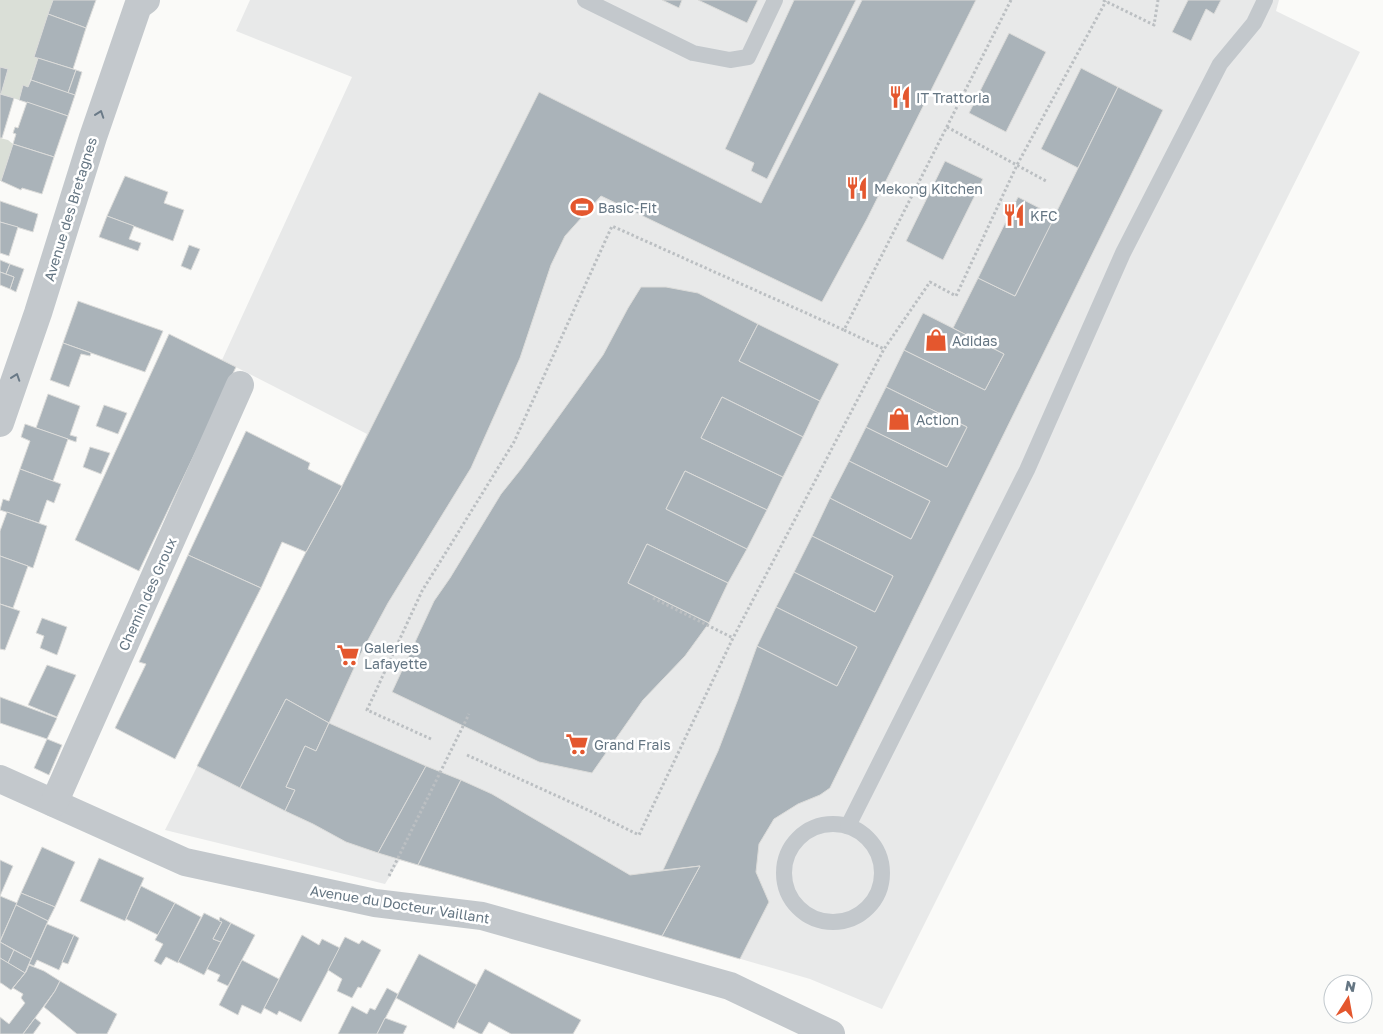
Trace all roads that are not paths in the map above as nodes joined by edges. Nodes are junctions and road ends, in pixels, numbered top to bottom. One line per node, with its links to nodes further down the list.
1 (146, 0): 6 (street, Avenue des Bretagnes, one-way to 1)
2 (585, 0): 3 (lane)
3 (775, 0)
4 (1265, 0): 9 (lane)
5 (240, 384): 8 (street, Chemin des Groux)
6 (0, 423)
7 (0, 779): 8 (street, Avenue du Docteur Vaillant)
8 (54, 804): 10 (street, Avenue du Docteur Vaillant)
9 (848, 826): 9 (lane)
10 (830, 1034)

